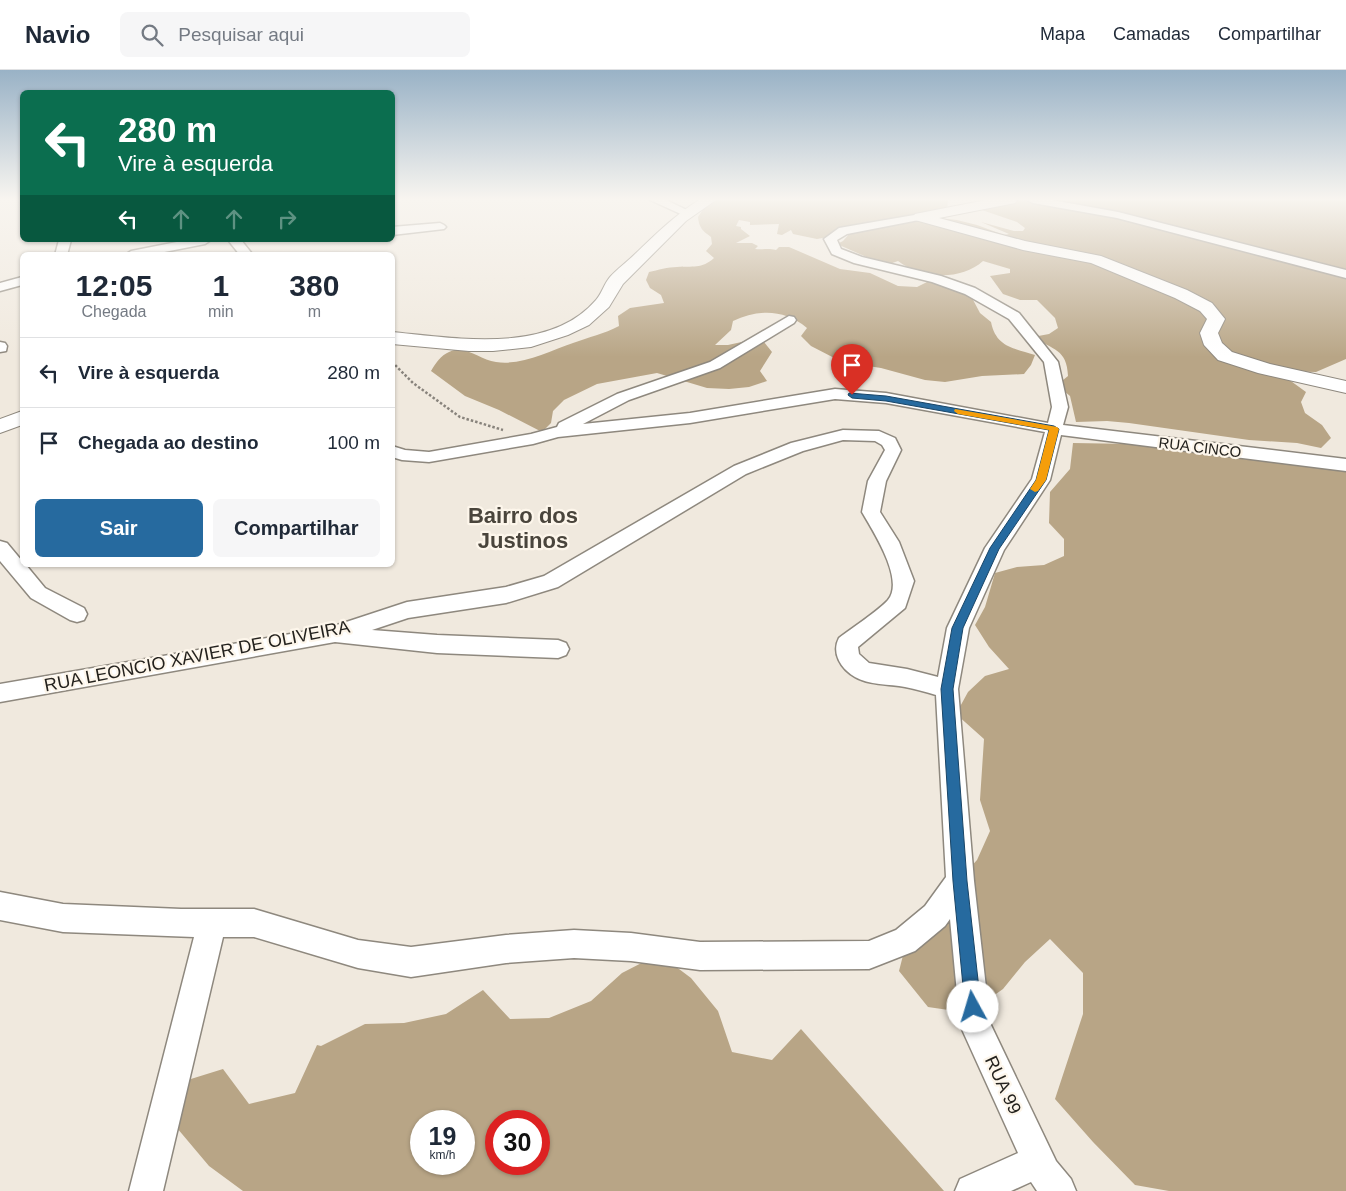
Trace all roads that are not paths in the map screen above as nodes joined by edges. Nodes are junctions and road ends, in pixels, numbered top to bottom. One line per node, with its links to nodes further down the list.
1 (646, 252): 9 (street)
2 (839, 252): 13 (street, RUA 99)
3 (1063, 252): 10 (street)
4 (1262, 252): 5 (street)
5 (1346, 274)
6 (20, 282): 7 (street)
7 (0, 287)
8 (789, 320): 14 (street)
9 (395, 338)
10 (1346, 387)
11 (20, 419): 12 (street)
12 (0, 428)
13 (1054, 429): 14 (street, RUA CINCO); 16 (street, RUA CINCO); 21 (street, RUA 99)
14 (556, 432): 15 (street)
15 (395, 452)
16 (1346, 464)
17 (0, 548): 18 (street)
18 (77, 614)
19 (331, 635): 20 (street); 21 (street, RUA LEONCIO XAVIER DE OLIVEIRA); 22 (street, RUA LEONCIO XAVIER DE OLIVEIRA)
20 (558, 649)
21 (947, 689): 23 (street, RUA 99)
22 (0, 693)
23 (960, 881): 25 (street); 26 (street, RUA 99)
24 (0, 906): 25 (street)
25 (212, 923): 27 (street)
26 (1039, 1162): 28 (street); 29 (street, RUA 99)
27 (146, 1191)
28 (972, 1191)
29 (1059, 1191)

